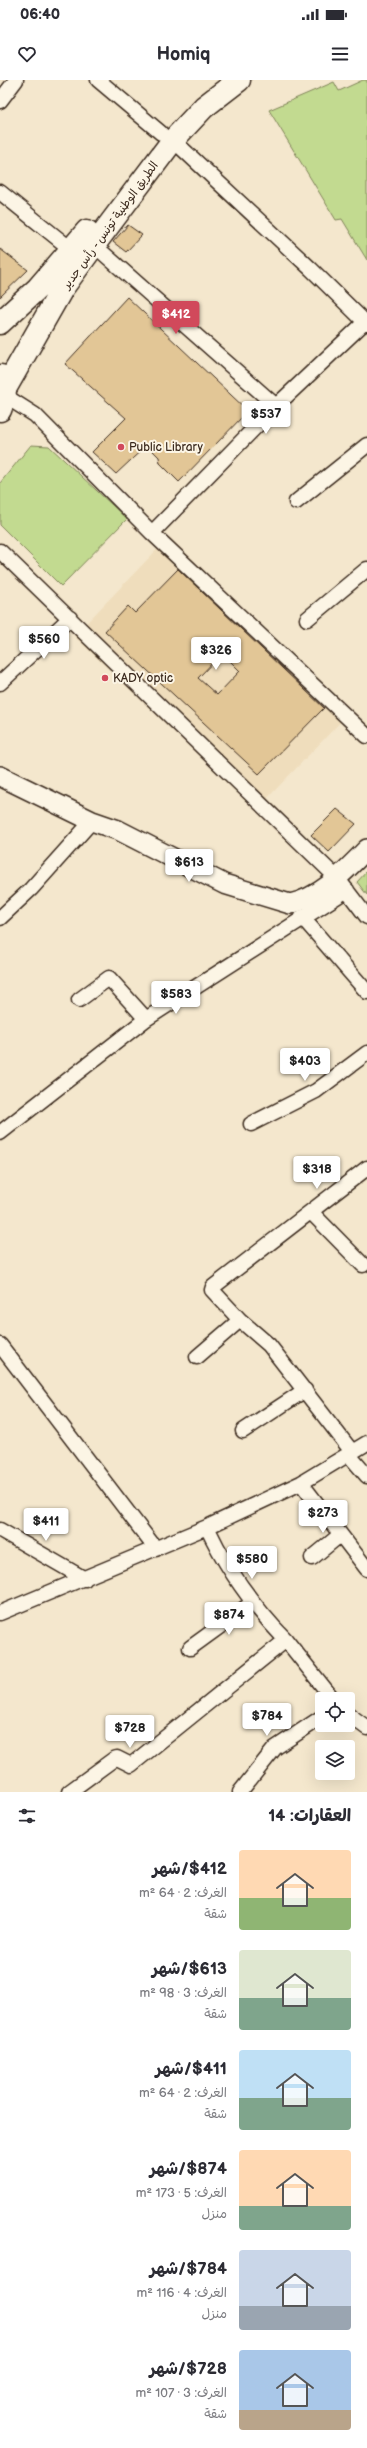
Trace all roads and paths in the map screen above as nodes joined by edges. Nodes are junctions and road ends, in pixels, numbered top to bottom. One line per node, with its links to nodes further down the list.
1 (16, 80): 5 (street)
2 (98, 80): 6 (street)
3 (213, 80): 6 (main road, الطريق الوطنية تونس - رأس جدير)
4 (239, 80): 6 (main road, الطريق الوطنية تونس - رأس جدير)
5 (0, 101)
6 (167, 137): 8 (main road, الطريق الوطنية تونس - رأس جدير); 9 (main road, الطريق الوطنية تونس - رأس جدير); 11 (street)
7 (0, 192): 9 (street)
8 (94, 245): 12 (main road, الطريق الوطنية تونس - رأس جدير); 13 (street)
9 (72, 250): 10 (main road, الطريق الوطنية تونس - رأس جدير)
10 (0, 323)
11 (366, 323): 13 (street)
12 (2, 392): 16 (street)
13 (276, 406): 16 (street)
14 (367, 445): 15 (street)
15 (296, 502)
16 (152, 533): 22 (street)
17 (0, 551): 19 (street)
18 (367, 569): 20 (street)
19 (70, 618): 21 (street); 26 (street)
20 (307, 619)
21 (0, 683)
22 (367, 736)
23 (0, 776): 24 (street)
24 (92, 821): 26 (street); 29 (street)
25 (367, 849): 26 (street)
26 (342, 885): 27 (street); 28 (street)
27 (302, 917): 30 (street); 32 (street)
28 (367, 917)
29 (0, 918)
30 (367, 992)
31 (79, 1000): 32 (street)
32 (146, 1019): 35 (street)
33 (367, 1053): 34 (street)
34 (251, 1124)
35 (0, 1133)
36 (367, 1168): 37 (street)
37 (311, 1212): 38 (street); 39 (street)
38 (364, 1265)
39 (240, 1320): 41 (street); 42 (street)
40 (0, 1346): 51 (street)
41 (197, 1357)
42 (305, 1390): 43 (street); 45 (street)
43 (243, 1431)
44 (367, 1443): 45 (street)
45 (351, 1454): 46 (street); 47 (street)
46 (367, 1476)
47 (301, 1483): 48 (street); 50 (street)
48 (208, 1527): 51 (street); 55 (street)
49 (0, 1530): 54 (street)
50 (340, 1535): 52 (street); 53 (street)
51 (156, 1549): 54 (street)
52 (312, 1558)
53 (367, 1569)
54 (85, 1579): 56 (street)
55 (252, 1603): 57 (street); 58 (street)
56 (0, 1613)
57 (286, 1640): 59 (street); 63 (street)
58 (190, 1648)
59 (327, 1692)
60 (355, 1719): 62 (street)
61 (315, 1722): 64 (street)
62 (367, 1728)
63 (69, 1792)
64 (240, 1792)

